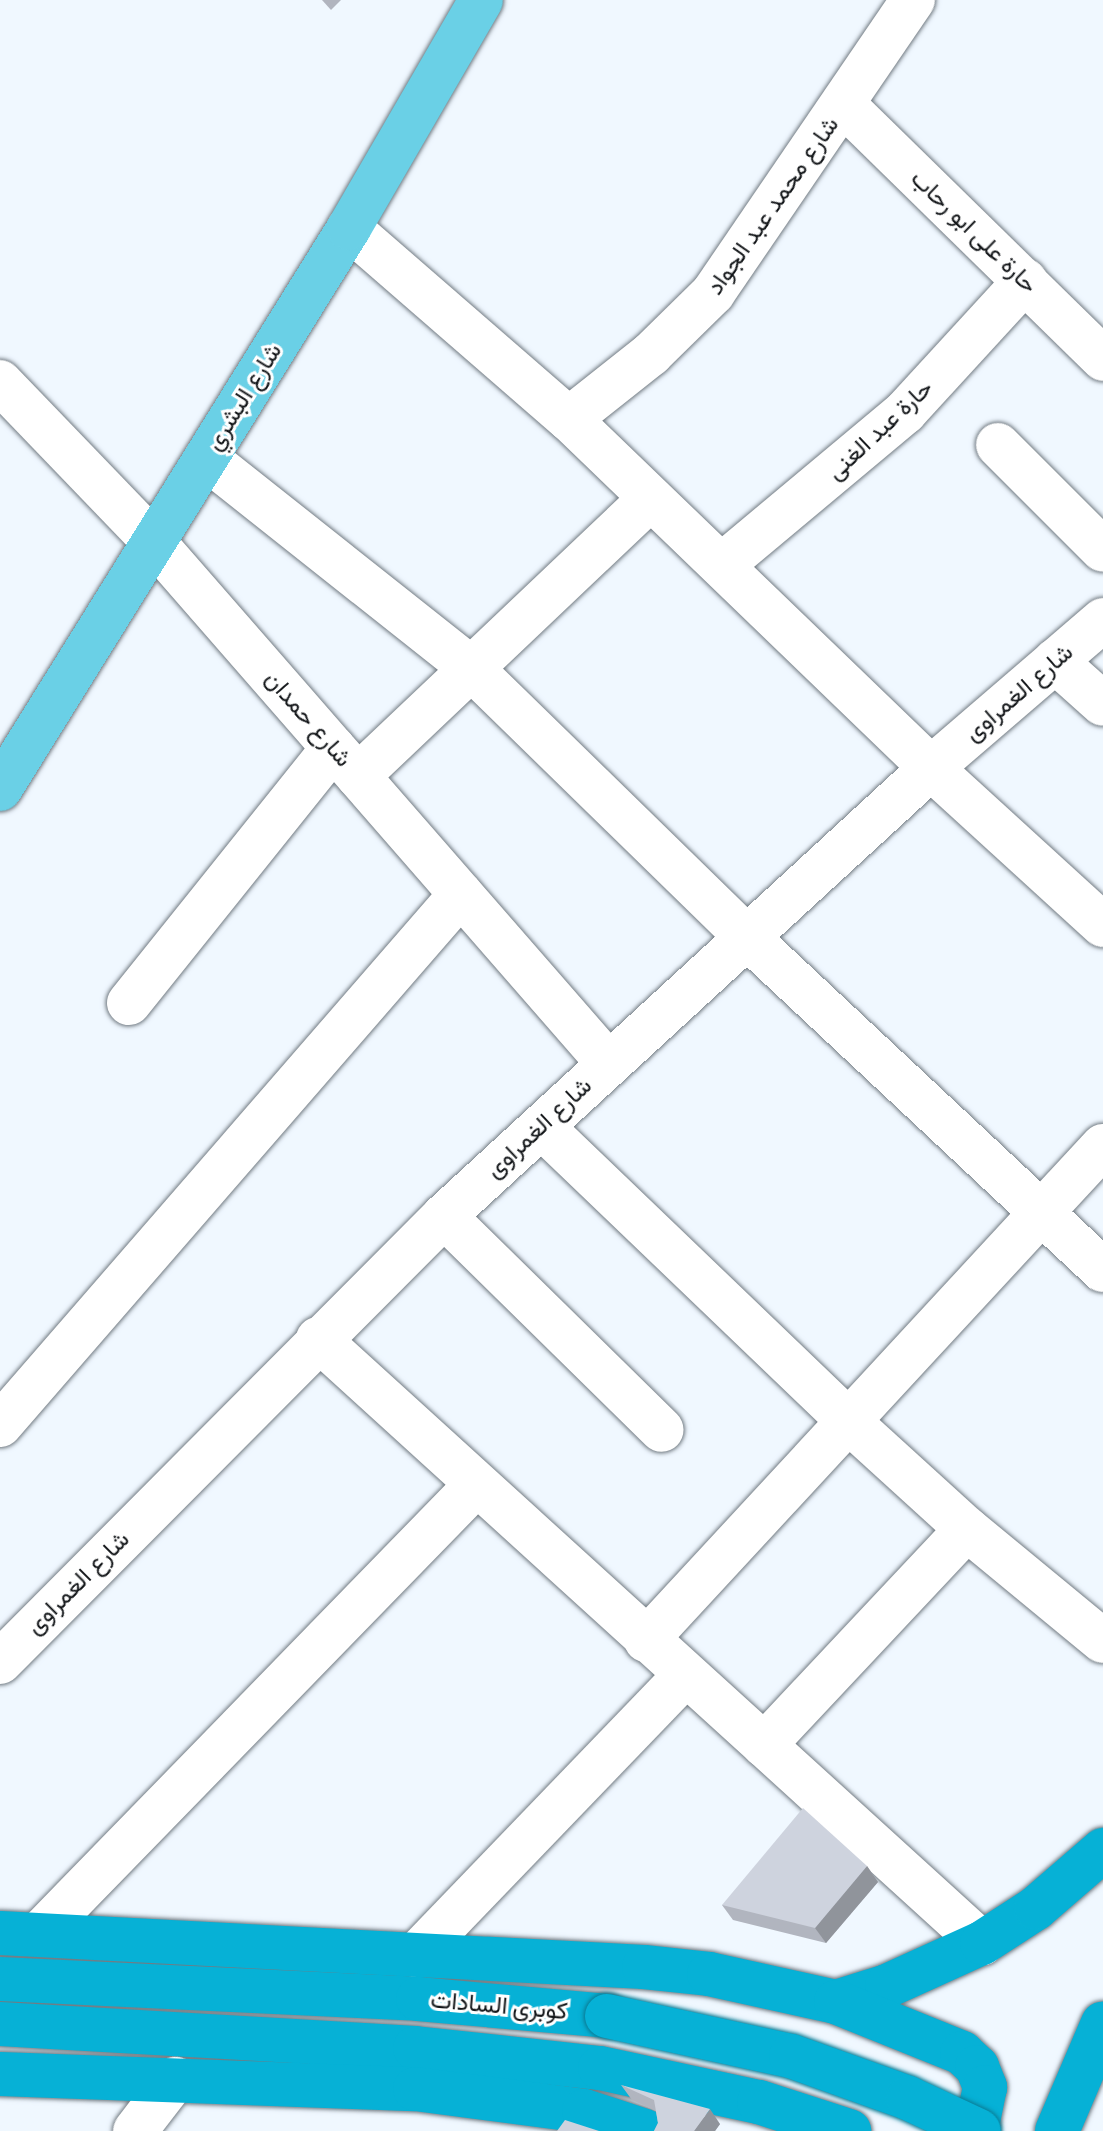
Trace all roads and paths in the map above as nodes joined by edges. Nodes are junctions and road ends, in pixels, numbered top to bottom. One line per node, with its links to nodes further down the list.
1 (481, 0): 4 (main road, شارع البشري)
2 (913, 0): 3 (street, شارع محمد عبد الجواد)
3 (844, 105): 5 (street, حارة على ابو رحاب); 8 (street, شارع محمد عبد الجواد)
4 (349, 228): 8 (street); 10 (main road, شارع البشري)
5 (1025, 281): 6 (street, حارة على ابو رحاب); 14 (street, حارة عبد الغنى)
6 (1103, 359)
7 (6, 401): 12 (street, شارع حمدان)
8 (569, 419): 11 (street)
9 (998, 445): 13 (street)
10 (206, 458): 12 (main road, شارع البشري); 17 (street)
11 (649, 500): 14 (street); 17 (street)
12 (152, 540): 19 (street, شارع حمدان); 21 (main road, شارع البشري)
13 (1103, 550)
14 (722, 565): 20 (street)
15 (1103, 620): 16 (street, شارع الغمراوى)
16 (1055, 661): 18 (street); 20 (street, شارع الغمراوى)
17 (472, 669): 19 (street); 24 (street)
18 (1103, 704)
19 (346, 762): 22 (street, شارع حمدان); 25 (street)
20 (931, 768): 23 (street); 24 (street, شارع الغمراوى)
21 (0, 789)
22 (461, 894): 26 (street, شارع حمدان); 34 (street)
23 (1103, 925)
24 (748, 938): 26 (street, شارع الغمراوى); 29 (street)
25 (129, 1003)
26 (609, 1064): 27 (street, شارع الغمراوى)
27 (542, 1127): 30 (street, شارع الغمراوى); 33 (street)
28 (1103, 1146): 29 (street)
29 (1037, 1212): 31 (street); 33 (street)
30 (444, 1216): 32 (street, شارع الغمراوى); 35 (street)
31 (1103, 1270)
32 (318, 1339): 36 (street); 40 (street, شارع الغمراوى)
33 (846, 1419): 37 (street); 38 (street)
34 (0, 1425)
35 (662, 1430)
36 (476, 1485): 38 (street); 44 (street)
37 (967, 1529): 39 (street); 42 (street)
38 (646, 1640): 41 (street)
39 (1103, 1641)
40 (0, 1662)
41 (685, 1675): 42 (street); 46 (street)
42 (764, 1745): 45 (street)
43 (1103, 1850): 45 (highway)
44 (20, 1933): 46 (highway)
45 (982, 1943): 48 (highway)
46 (416, 1955): 48 (highway)
47 (0, 1979): 59 (highway, كوبرى السادات, bridge)
48 (836, 2002): 59 (highway)
49 (1103, 2023): 60 (highway)
50 (0, 2024): 58 (highway, كوبرى السادات)
51 (1103, 2036): 52 (highway)
52 (1103, 2062)
53 (0, 2074): 54 (highway)
54 (175, 2079): 55 (highway); 56 (street)
55 (575, 2121): 57 (highway)
56 (135, 2131)
57 (645, 2131)
58 (849, 2131)
59 (977, 2131)
60 (1057, 2131)

